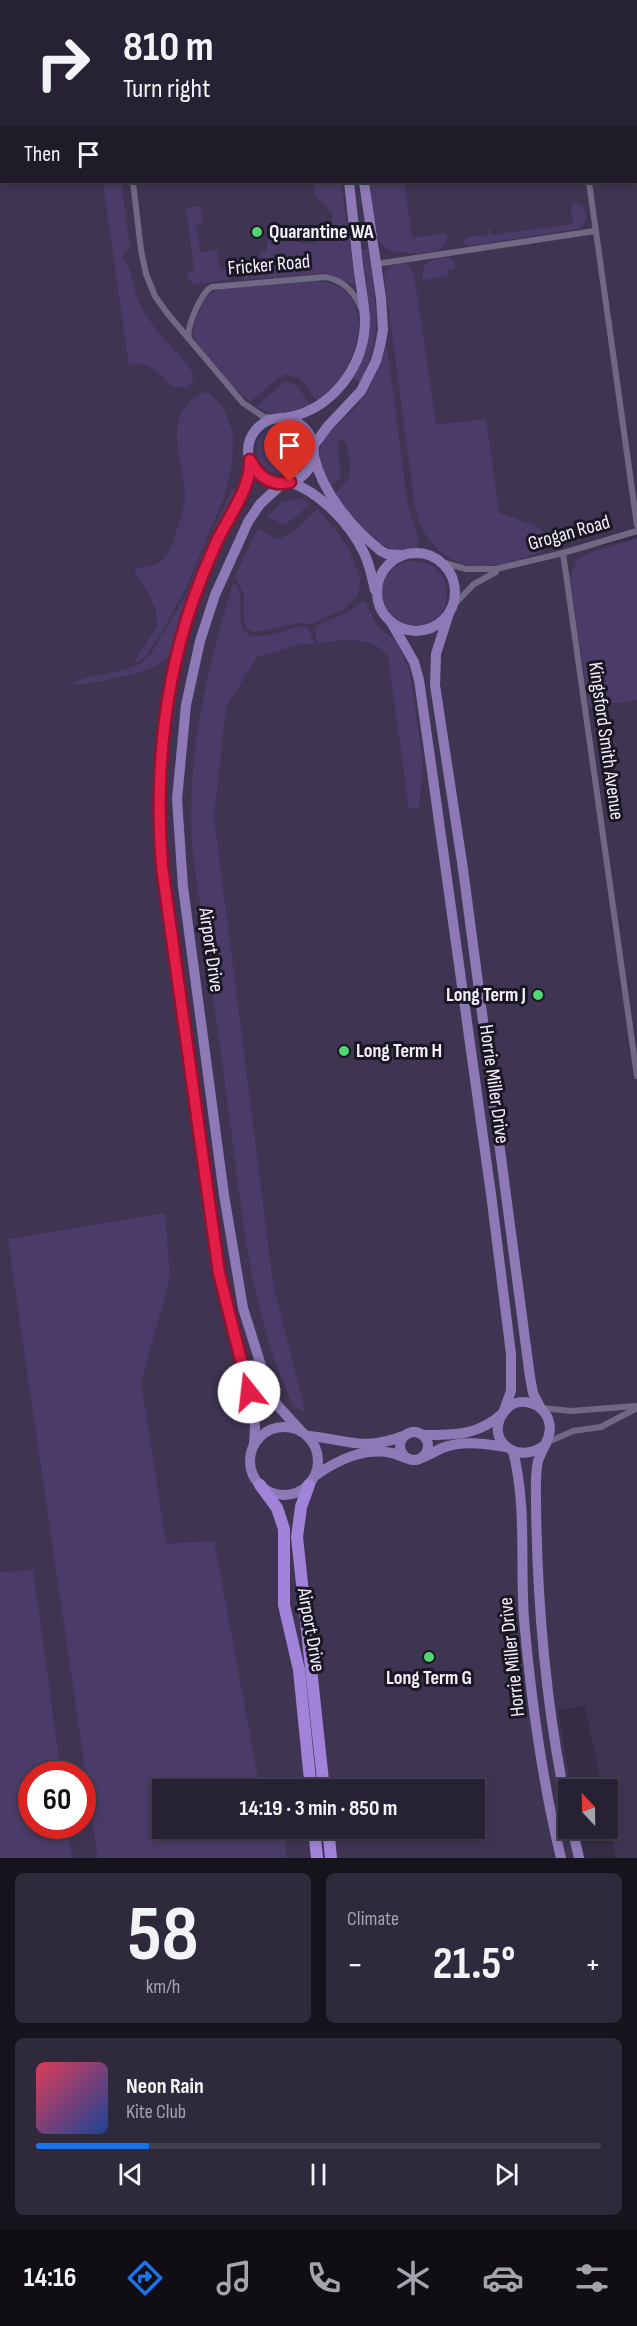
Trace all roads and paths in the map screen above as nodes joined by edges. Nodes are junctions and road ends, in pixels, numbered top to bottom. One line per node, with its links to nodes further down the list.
1 (133, 183): 8 (street)
2 (349, 183): 7 (main road)
3 (364, 183): 6 (main road)
4 (588, 183): 5 (street)
5 (595, 231): 6 (street); 13 (street)
6 (376, 264): 10 (main road)
7 (365, 320): 8 (street, Fricker Road); 9 (main road)
8 (189, 339): 9 (street)
9 (280, 418): 10 (main road); 11 (main road)
10 (314, 450): 12 (main road); 16 (main road)
11 (250, 460): 12 (main road); 30 (main road, Airport Drive)
12 (287, 483): 19 (main road); 26 (main road, Airport Drive)
13 (637, 525)
14 (637, 531): 15 (street, Grogan Road)
15 (563, 553): 18 (street, Grogan Road); 22 (street, Kingsford Smith Avenue)
16 (404, 555): 17 (main road); 19 (main road)
17 (441, 562): 18 (street, Grogan Road); 20 (main road)
18 (511, 566): 20 (street, Grogan Road)
19 (377, 596): 21 (main road)
20 (451, 609): 21 (main road); 24 (main road, Horrie Miller Drive)
21 (391, 622): 25 (main road, Horrie Miller Drive)
22 (637, 1076)
23 (637, 1407): 24 (street); 29 (street)
24 (541, 1408): 25 (main road); 29 (main road)
25 (503, 1414): 28 (main road); 31 (main road)
26 (304, 1433): 27 (main road); 30 (main road); 34 (main road)
27 (406, 1435): 28 (main road); 33 (main road)
28 (423, 1435): 32 (main road)
29 (546, 1443): 31 (main road); 38 (main road, Horrie Miller Drive)
30 (254, 1445): 35 (main road)
31 (510, 1449): 32 (main road); 44 (main road, Horrie Miller Drive)
32 (424, 1456): 33 (main road)
33 (405, 1458): 34 (main road)
34 (313, 1480): 35 (main road); 37 (highway, Airport Drive)
35 (260, 1485): 36 (highway, Airport Drive)
36 (309, 1779)
37 (323, 1779)
38 (563, 1779)
39 (315, 1839): 42 (highway)
40 (329, 1839): 43 (highway)
41 (575, 1839): 45 (main road)
42 (317, 1858)
43 (331, 1858)
44 (561, 1858)
45 (579, 1858)

